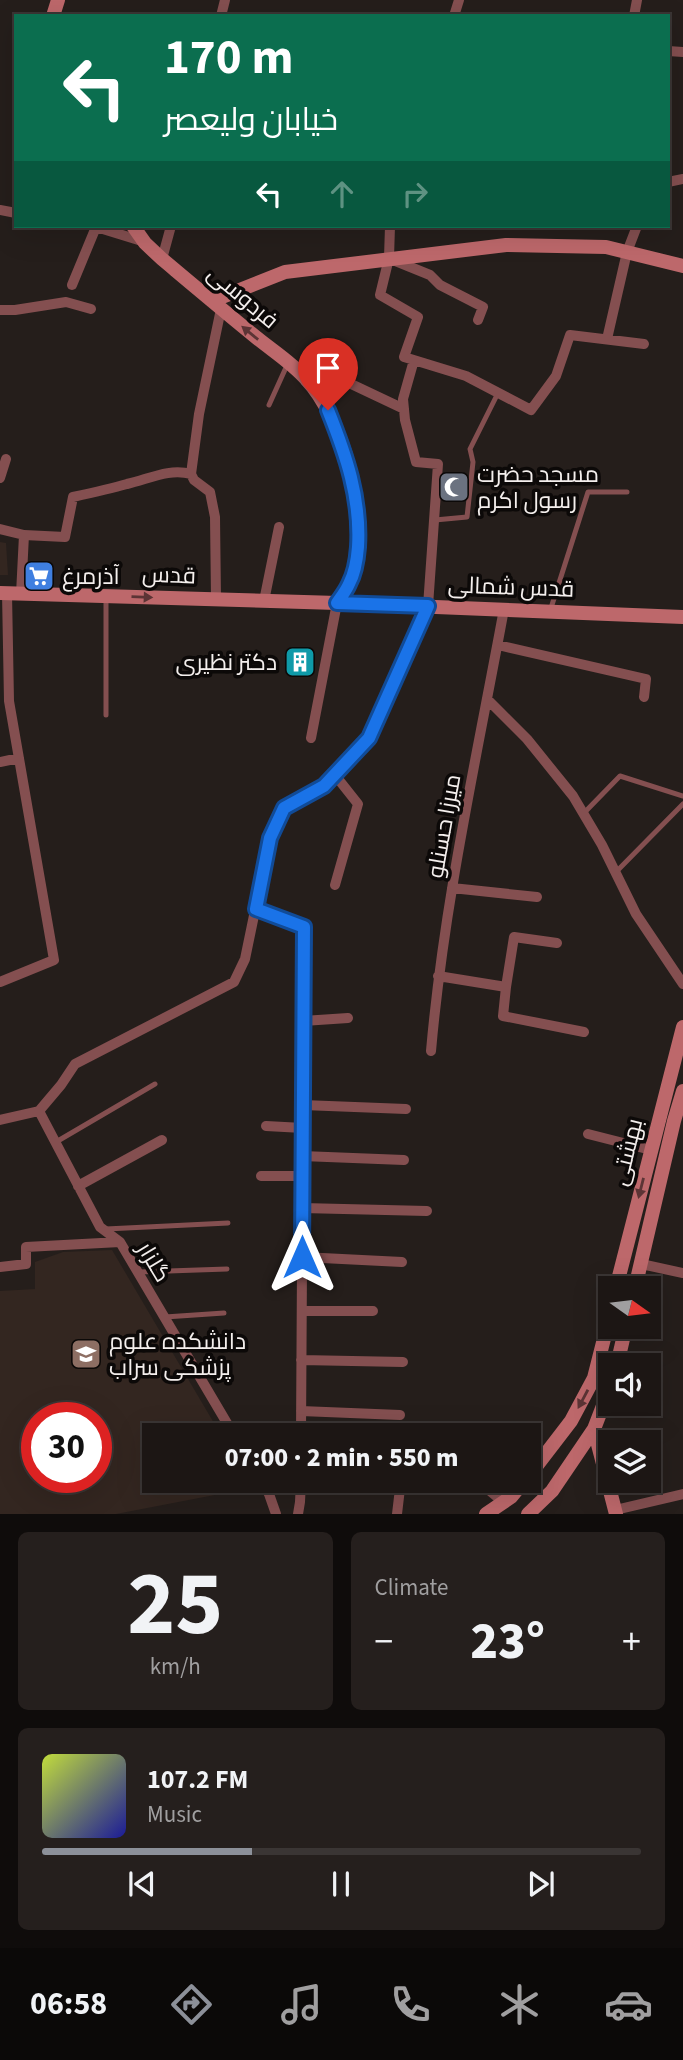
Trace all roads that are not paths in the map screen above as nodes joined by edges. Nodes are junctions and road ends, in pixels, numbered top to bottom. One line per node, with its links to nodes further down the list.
1 (93, 228): 12 (street)
2 (100, 228): 7 (street)
3 (134, 228): 7 (street, فردوسی)
4 (170, 228): 10 (street)
5 (390, 228): 9 (street)
6 (636, 228): 8 (street)
7 (145, 243): 10 (street, فردوسی)
8 (627, 252): 9 (street); 11 (street); 17 (street)
9 (389, 258): 13 (street); 16 (street); 19 (street)
10 (162, 259): 13 (street, فردوسی)
11 (683, 266)
12 (72, 285)
13 (216, 305): 20 (street, فردوسی, one-way to 13); 26 (street)
14 (91, 309): 15 (street)
15 (0, 310)
16 (478, 320)
17 (607, 339): 18 (street); 22 (street)
18 (644, 344)
19 (414, 360): 22 (street); 24 (street)
20 (288, 363): 21 (street, فردوسی); 23 (lane)
21 (307, 379): 24 (street); 37 (street, فردوسی)
22 (498, 393): 29 (lane)
23 (269, 405)
24 (404, 409): 29 (street)
25 (6, 459): 27 (street)
26 (191, 474): 32 (street); 35 (street)
27 (0, 478)
28 (626, 492): 40 (lane)
29 (435, 520): 38 (street)
30 (279, 527): 36 (street)
31 (0, 529): 32 (street)
32 (24, 535): 33 (street)
33 (9, 593): 34 (street, قدس); 47 (street)
34 (106, 596): 35 (street, قدس, one-way to 35); 45 (lane)
35 (216, 599): 36 (street, قدس)
36 (264, 601): 37 (street, قدس)
37 (337, 603): 38 (street, قدس شمالی); 46 (street)
38 (428, 606): 39 (street, قدس شمالی); 49 (street)
39 (504, 609): 40 (street, قدس شمالی); 42 (street, میرزا حسنلو)
40 (551, 611): 41 (street, قدس شمالی)
41 (683, 617)
42 (498, 645): 43 (street); 44 (street, میرزا حسنلو)
43 (644, 697)
44 (487, 699): 52 (street); 55 (street, میرزا حسنلو)
45 (106, 715)
46 (311, 738)
47 (19, 758): 48 (street); 60 (street)
48 (0, 762)
49 (335, 775): 54 (street); 57 (street)
50 (683, 796): 52 (lane)
51 (683, 804): 53 (lane)
52 (583, 814): 53 (street)
53 (615, 873): 61 (street)
54 (335, 885)
55 (452, 888): 56 (street); 59 (street, میرزا حسنلو)
56 (537, 897)
57 (256, 909): 64 (street); 73 (street)
58 (557, 943): 62 (street)
59 (438, 976): 62 (street); 67 (street, میرزا حسنلو)
60 (0, 982)
61 (683, 984)
62 (506, 987): 66 (street)
63 (348, 1018): 64 (street)
64 (303, 1021): 71 (street)
65 (683, 1027): 69 (street, بهشتی)
66 (584, 1032)
67 (431, 1051)
68 (155, 1084): 79 (lane)
69 (664, 1096): 70 (street); 80 (street, بهشتی)
70 (682, 1097): 93 (street, بهشتی)
71 (303, 1105): 72 (street); 76 (street)
72 (406, 1109)
73 (39, 1111): 74 (street); 79 (street, گلزار)
74 (0, 1120)
75 (266, 1126): 76 (street)
76 (303, 1128): 81 (street)
77 (587, 1134): 80 (street)
78 (162, 1140): 85 (street)
79 (56, 1142): 85 (street, گلزار)
80 (651, 1150): 98 (street, بهشتی, one-way to 98)
81 (302, 1156): 82 (street); 84 (street)
82 (404, 1160)
83 (261, 1176): 84 (street)
84 (302, 1176): 86 (street)
85 (78, 1185): 89 (street, گلزار)
86 (302, 1208): 87 (street); 91 (street)
87 (427, 1211)
88 (228, 1223): 89 (lane)
89 (103, 1229): 90 (street, گلزار)
90 (120, 1242): 94 (street); 96 (street, گلزار)
91 (302, 1257): 92 (street); 100 (street)
92 (402, 1262)
93 (641, 1264): 97 (street); 99 (street, بهشتی)
94 (0, 1266)
95 (227, 1269): 96 (lane)
96 (138, 1272): 103 (street, گلزار)
97 (683, 1273)
98 (620, 1276)
99 (638, 1276)
100 (302, 1311): 101 (street); 105 (street)
101 (373, 1311)
102 (224, 1313): 103 (lane)
103 (164, 1317): 110 (street, گلزار)
104 (604, 1339): 113 (street, one-way to 113)
105 (301, 1360): 106 (street); 107 (street)
106 (403, 1362)
107 (301, 1411): 108 (street); 111 (street)
108 (400, 1415)
109 (599, 1416): 112 (street)
110 (227, 1423)
111 (301, 1423)
112 (594, 1429): 121 (street); 126 (street)
113 (541, 1461)
114 (269, 1493): 122 (street)
115 (300, 1493): 123 (street)
116 (399, 1493): 124 (street)
117 (492, 1493): 120 (street)
118 (515, 1493): 120 (street)
119 (683, 1494): 121 (street)
120 (503, 1502): 125 (street)
121 (615, 1512)
122 (276, 1514)
123 (298, 1514)
124 (397, 1514)
125 (486, 1514)
126 (528, 1514)

